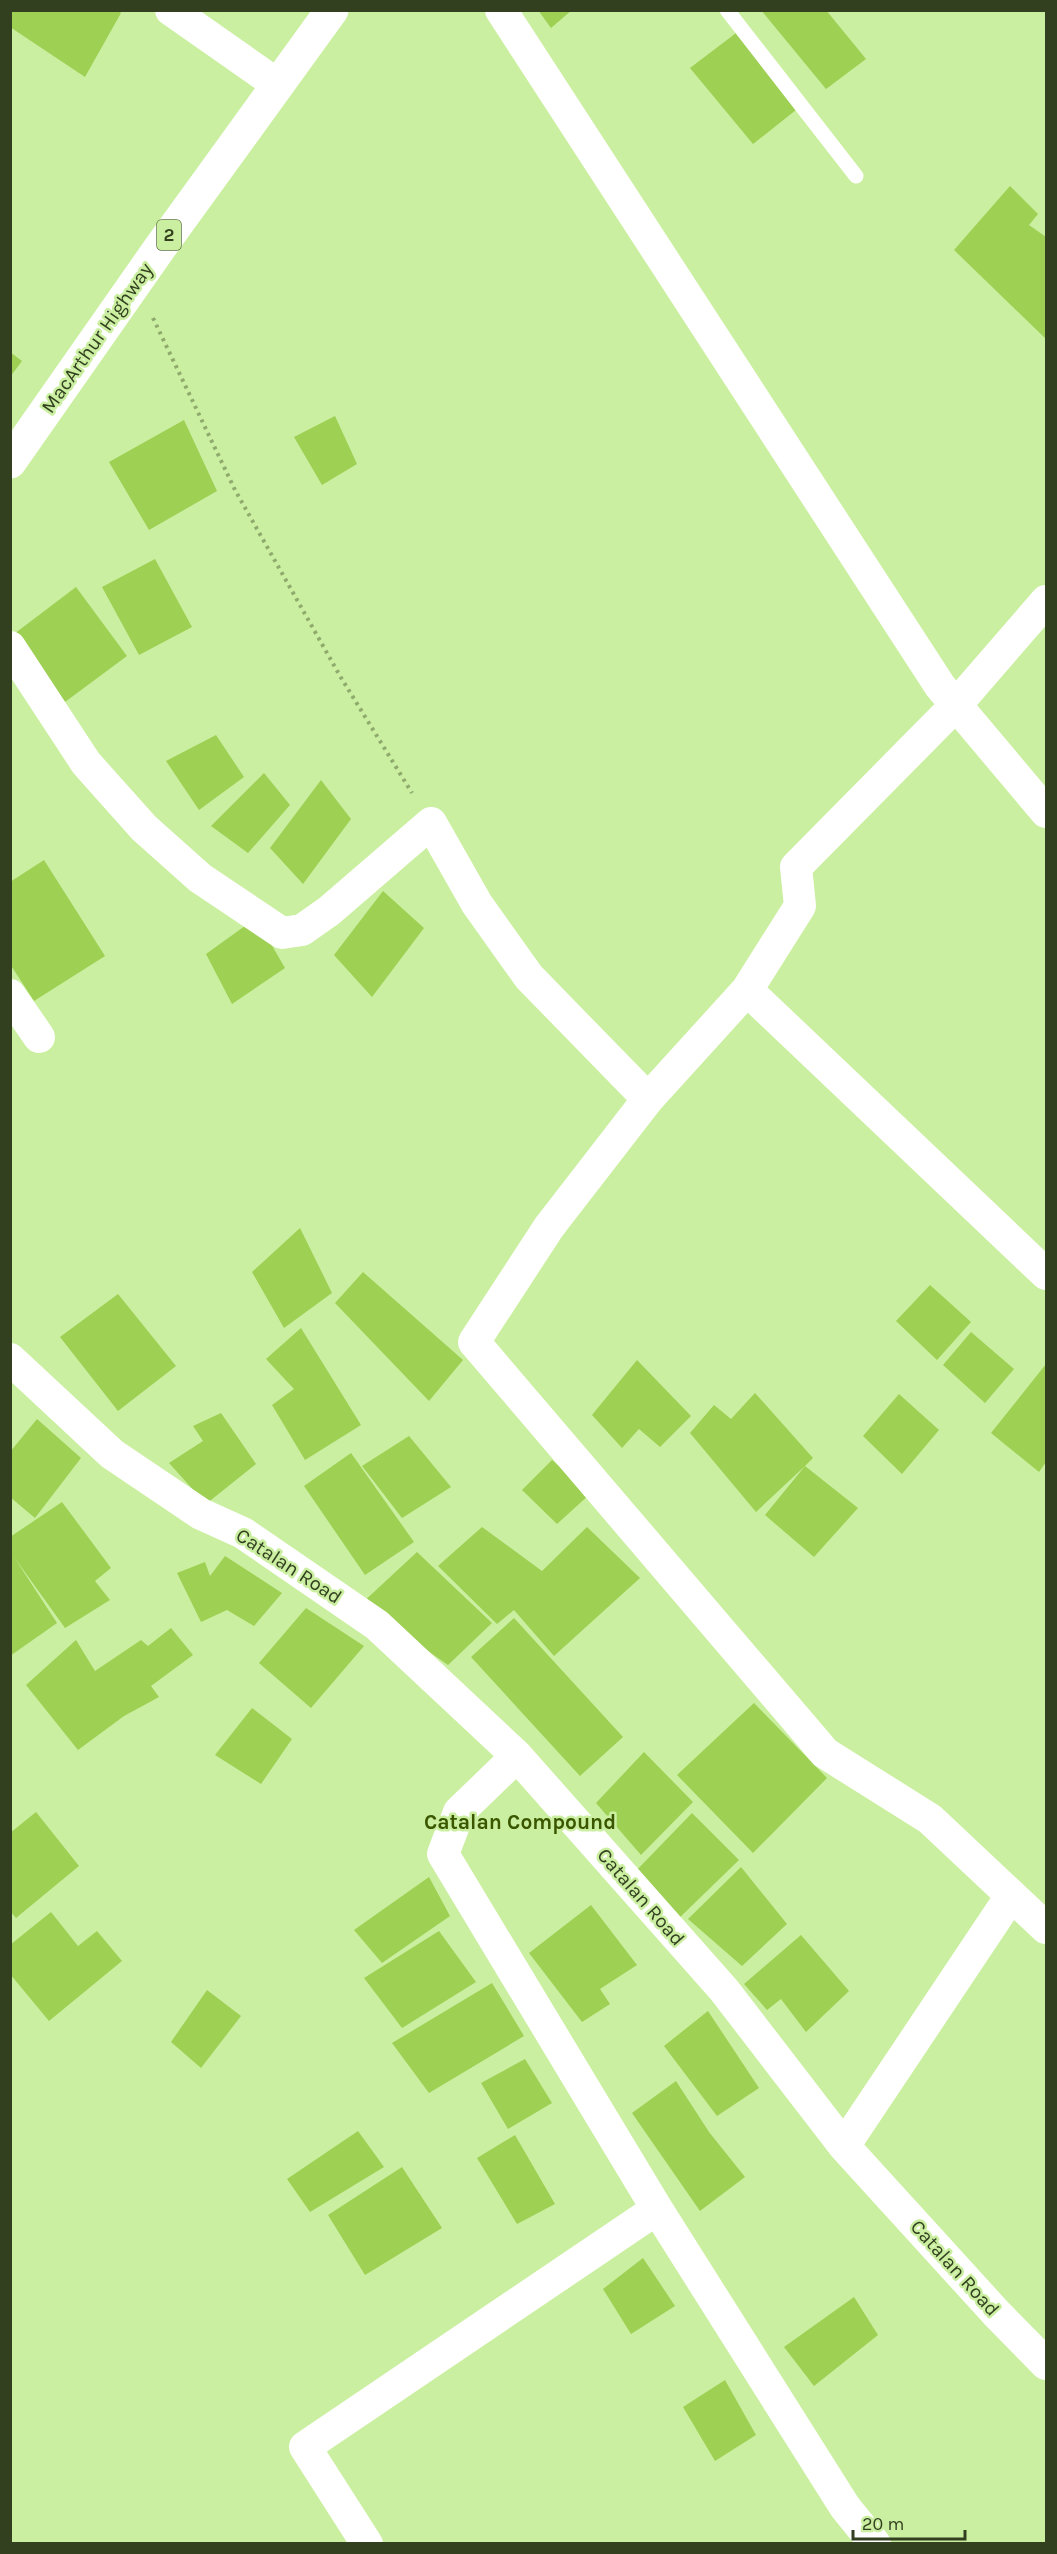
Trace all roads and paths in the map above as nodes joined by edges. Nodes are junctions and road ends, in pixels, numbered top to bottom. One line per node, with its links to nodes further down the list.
1 (171, 10): 5 (street)
2 (332, 10): 5 (main road, MacArthur Highway / 2)
3 (501, 10): 11 (street)
4 (727, 10): 6 (lane)
5 (278, 85): 7 (main road, MacArthur Highway / 2)
6 (856, 176)
7 (136, 283): 8 (main road, MacArthur Highway / 2); 13 (path)
8 (12, 457)
9 (1047, 601): 11 (street)
10 (10, 647): 13 (street)
11 (956, 705): 12 (street); 14 (street)
12 (1047, 812)
13 (431, 823): 17 (street)
14 (747, 990): 17 (street); 18 (street)
15 (10, 994): 16 (street)
16 (39, 1037)
17 (648, 1099): 21 (street)
18 (1047, 1274)
19 (10, 1359): 20 (street, Catalan Road)
20 (517, 1756): 23 (street, Catalan Road); 24 (street)
21 (1011, 1896): 22 (street); 23 (street)
22 (1047, 1928)
23 (844, 2146): 25 (street, Catalan Road)
24 (657, 2210): 26 (street); 27 (street)
25 (1047, 2364)
26 (367, 2544)
27 (875, 2544)

